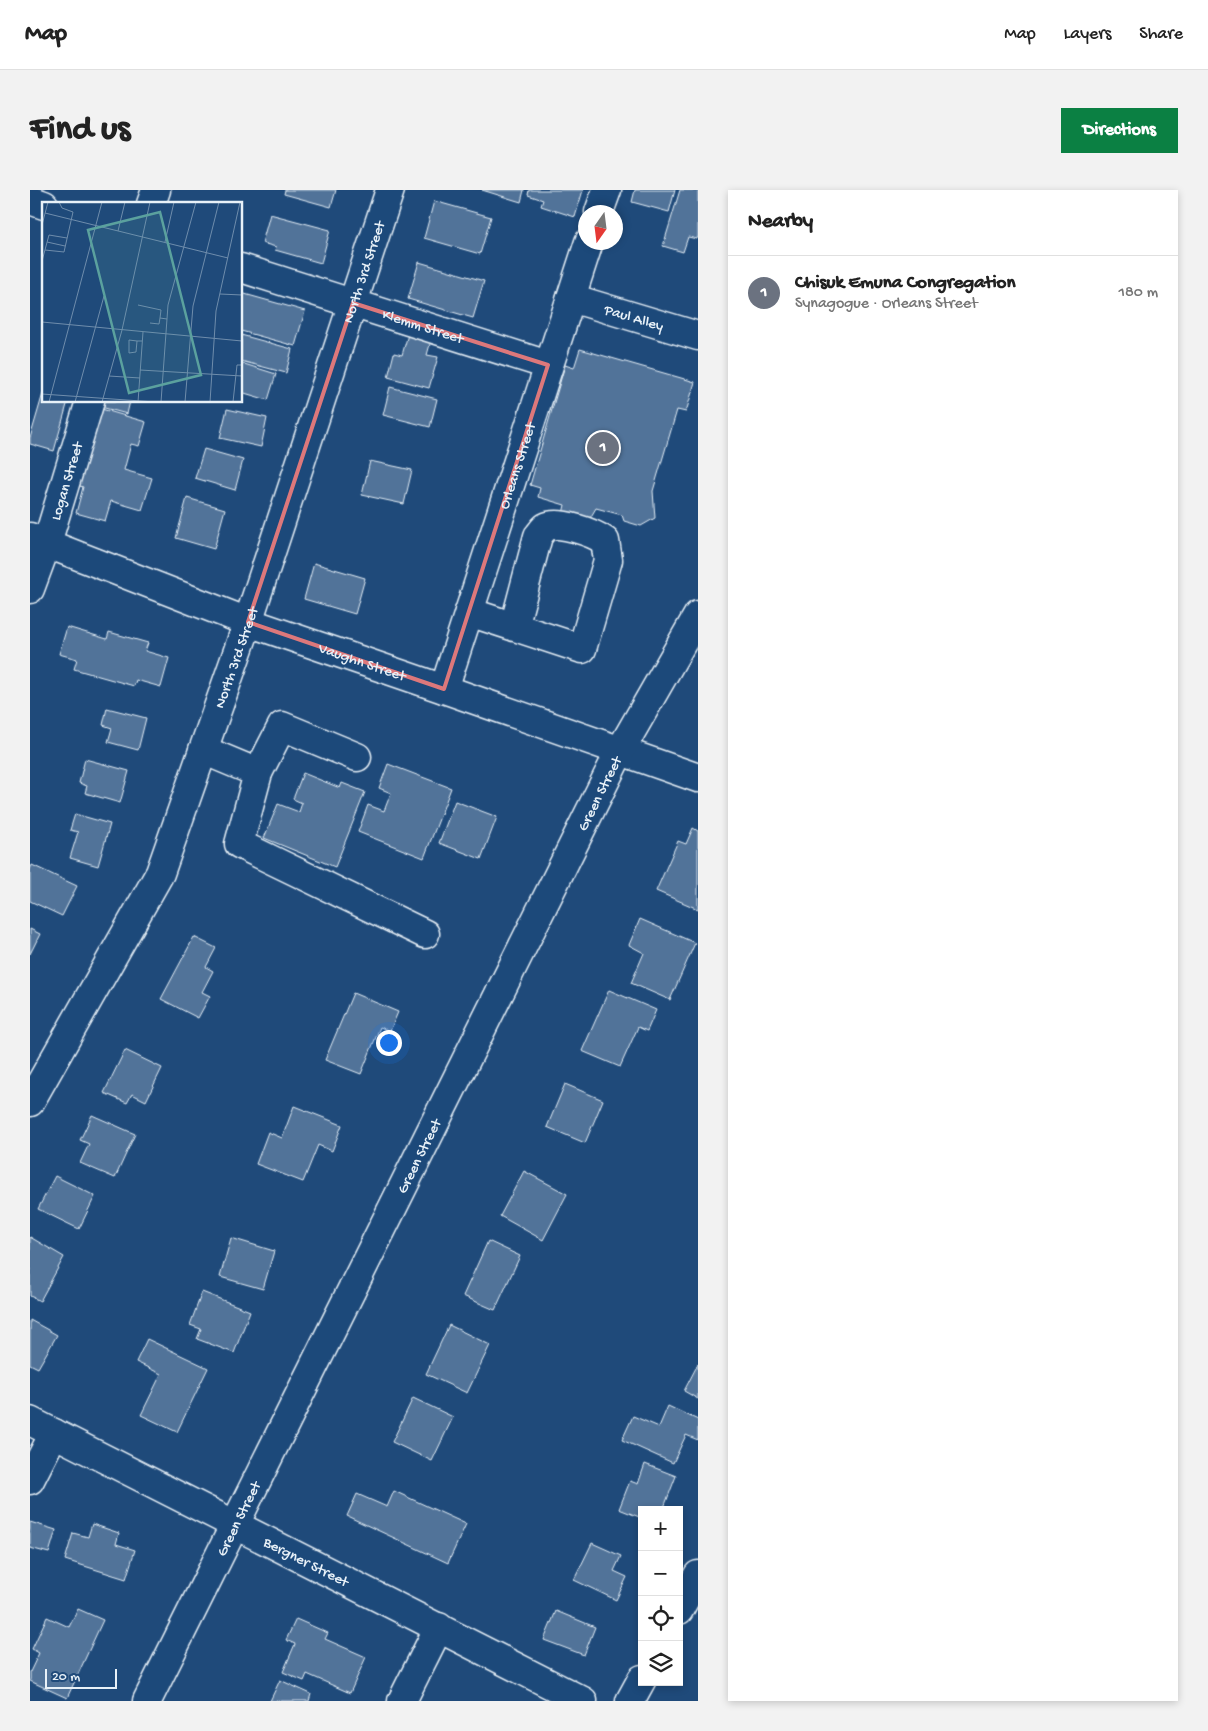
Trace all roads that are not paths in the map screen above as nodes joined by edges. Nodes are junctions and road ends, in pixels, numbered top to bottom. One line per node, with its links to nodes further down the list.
1 (156, 190): 5 (street)
2 (390, 190): 11 (street, North 3rd Street)
3 (607, 190): 7 (street)
4 (30, 200): 6 (street)
5 (152, 202)
6 (42, 204)
7 (602, 205)
8 (586, 250): 10 (street, Orleans Street)
9 (242, 268): 11 (street, Klemm Street)
10 (570, 298): 12 (street, Paul Alley); 13 (street, Orleans Street)
11 (353, 303): 13 (street, Klemm Street); 19 (street, North 3rd Street)
12 (698, 336)
13 (548, 365): 17 (street, Orleans Street)
14 (90, 402): 15 (street, Logan Street)
15 (39, 540): 16 (street, Logan Street); 19 (street, Vaughn Street)
16 (30, 589)
17 (469, 612): 20 (street); 21 (street, Orleans Street)
18 (698, 615): 23 (street, Green Street)
19 (248, 622): 21 (street, Vaughn Street); 22 (street, North 3rd Street)
20 (514, 627): 20 (street)
21 (444, 689): 23 (street, Vaughn Street)
22 (203, 750): 25 (street); 28 (street, North 3rd Street)
23 (620, 751): 26 (street, Vaughn Street); 32 (street, Green Street)
24 (356, 757): 25 (street)
25 (258, 773): 27 (street)
26 (698, 778)
27 (425, 934)
28 (30, 1102)
29 (30, 1421): 30 (street, Bergner Street)
30 (54, 1433): 31 (street); 32 (street, Bergner Street)
31 (30, 1480)
32 (235, 1525): 35 (street, Bergner Street); 37 (street, Green Street)
33 (698, 1575): 34 (street)
34 (683, 1603)
35 (439, 1627): 38 (street); 39 (street, Bergner Street)
36 (638, 1686): 40 (street)
37 (147, 1701)
38 (402, 1701)
39 (583, 1701)
40 (630, 1701)

